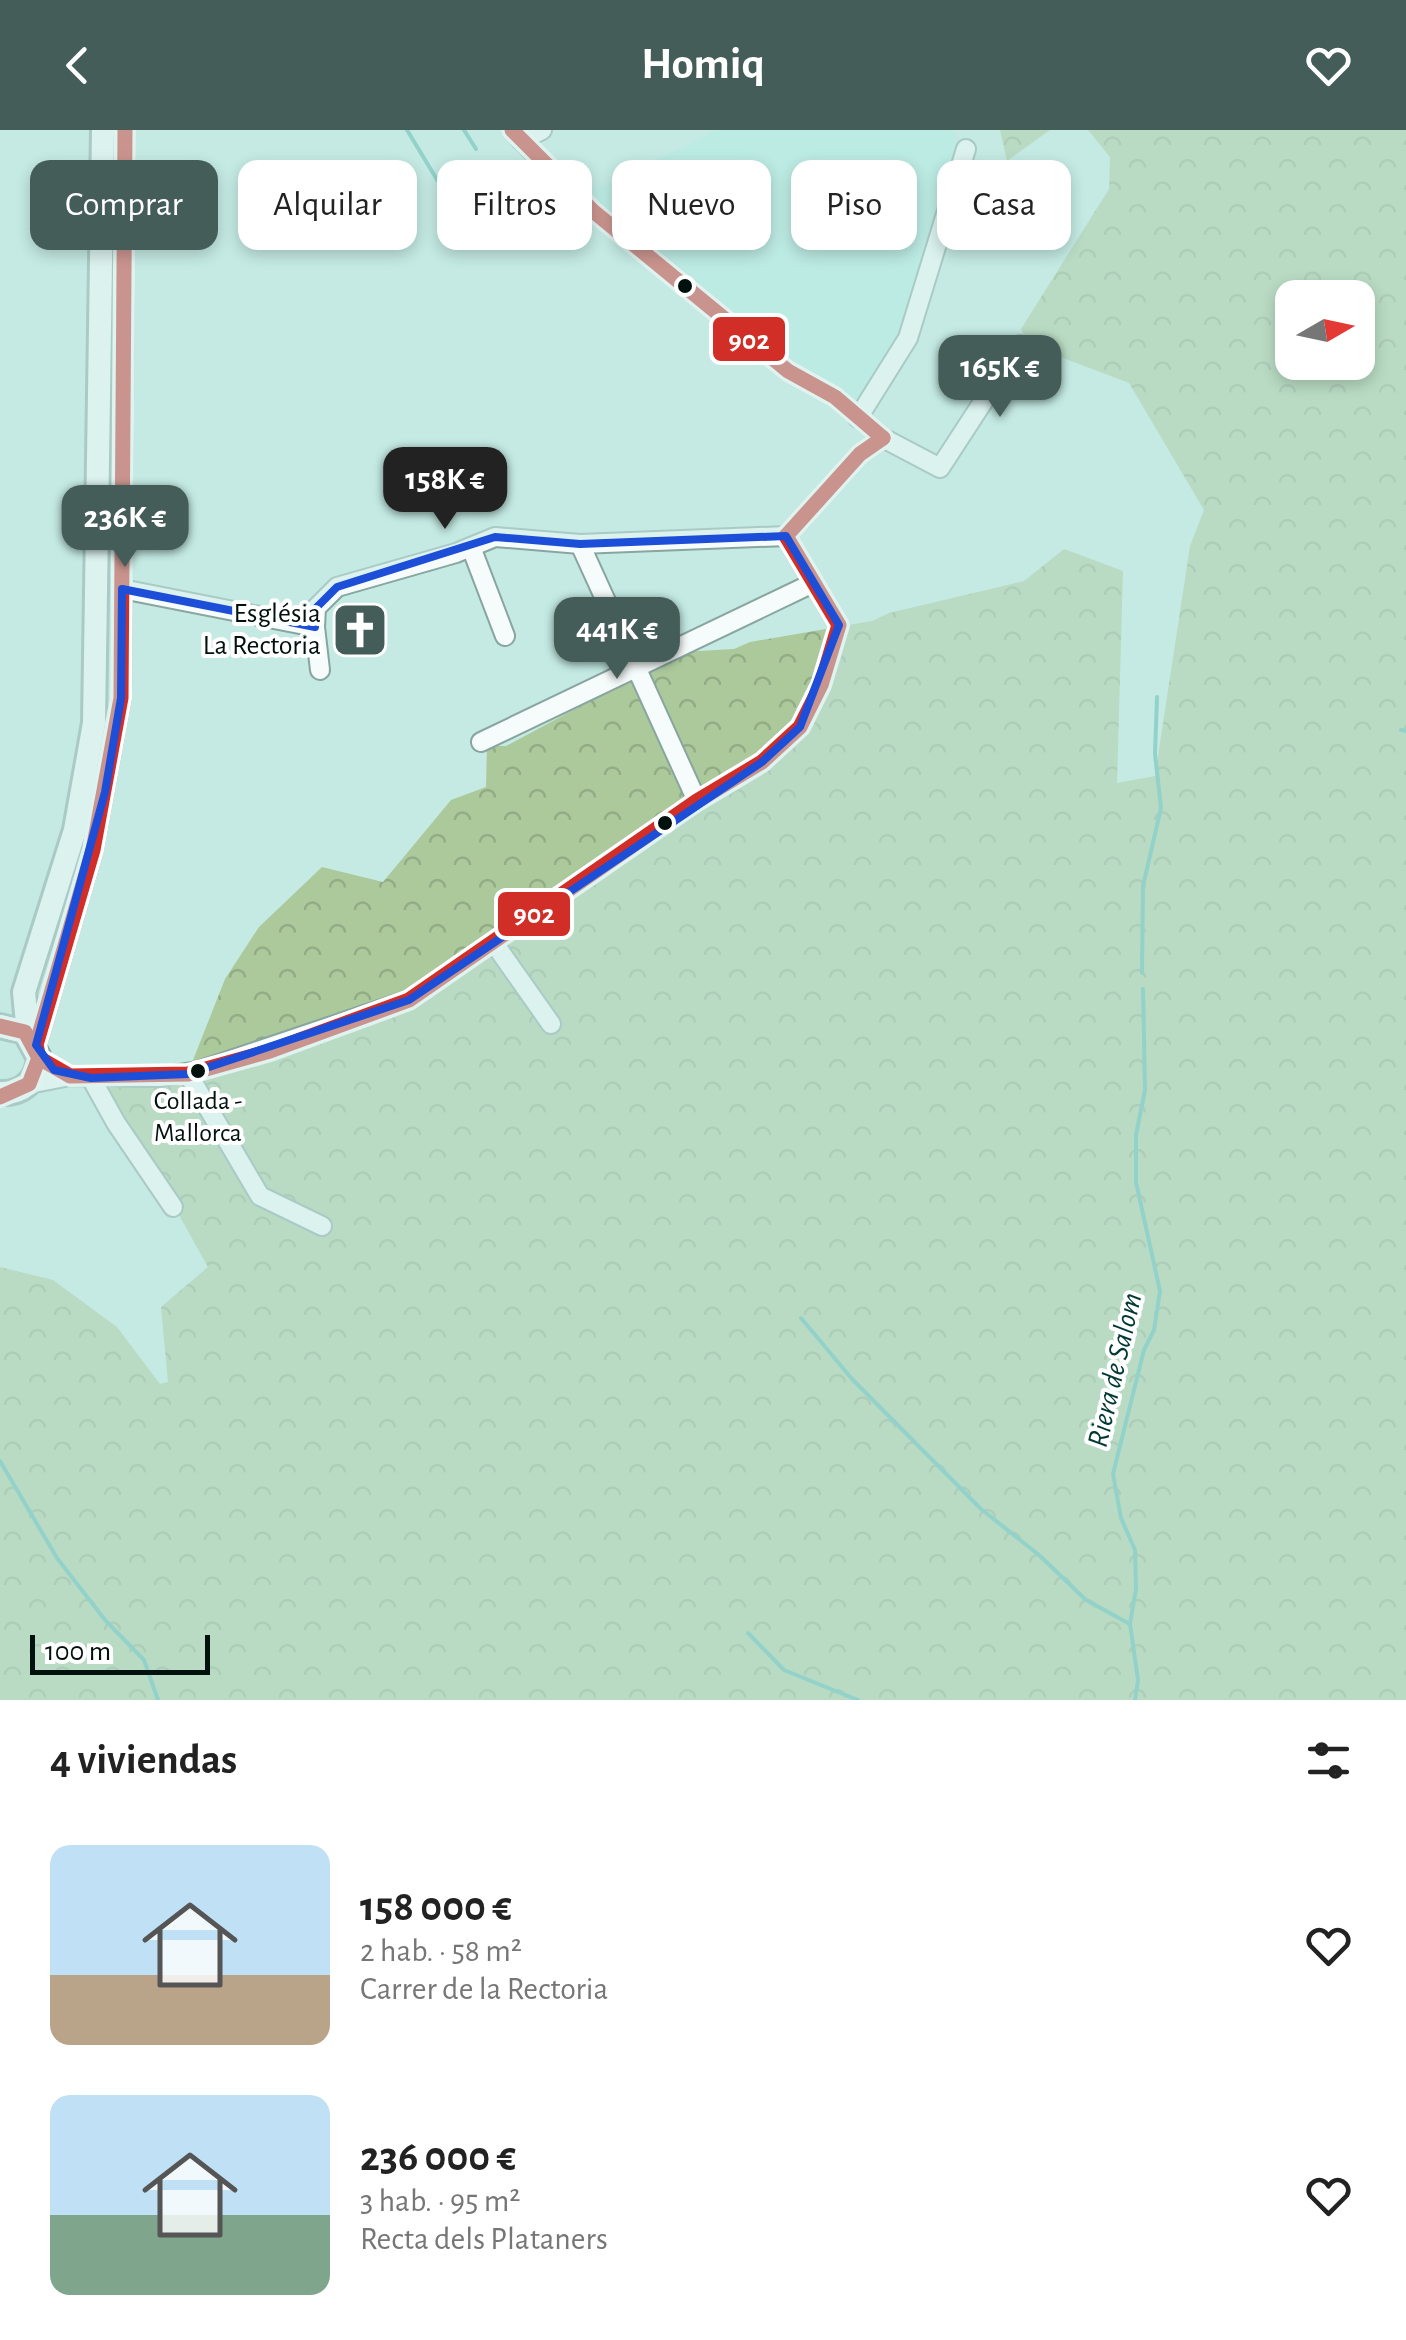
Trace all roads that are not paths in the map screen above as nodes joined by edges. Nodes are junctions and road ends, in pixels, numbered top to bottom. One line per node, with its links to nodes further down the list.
1 (103, 130): 21 (main road)
2 (125, 130): 13 (street)
3 (542, 130): 4 (street)
4 (517, 135): 7 (street)
5 (966, 150): 7 (street)
6 (1020, 345): 8 (street)
7 (858, 418): 8 (street)
8 (882, 438): 9 (street)
9 (786, 536): 10 (street); 12 (street)
10 (580, 544): 11 (street); 16 (street)
11 (471, 547): 14 (street); 15 (street)
12 (813, 583): 16 (street); 19 (street)
13 (122, 588): 14 (street); 24 (street)
14 (315, 627): 17 (street)
15 (505, 636)
16 (635, 666): 18 (street); 19 (street)
17 (320, 670)
18 (481, 742)
19 (697, 801): 20 (street)
20 (494, 943): 22 (street); 25 (street)
21 (24, 992): 23 (main road); 24 (main road)
22 (551, 1024)
23 (0, 1026): 24 (main road)
24 (34, 1046): 26 (street); 28 (main road)
25 (188, 1074): 27 (street); 31 (street)
26 (70, 1076): 27 (street); 28 (street)
27 (91, 1078): 30 (street)
28 (29, 1084): 29 (main road)
29 (2, 1095)
30 (174, 1207)
31 (322, 1226)

